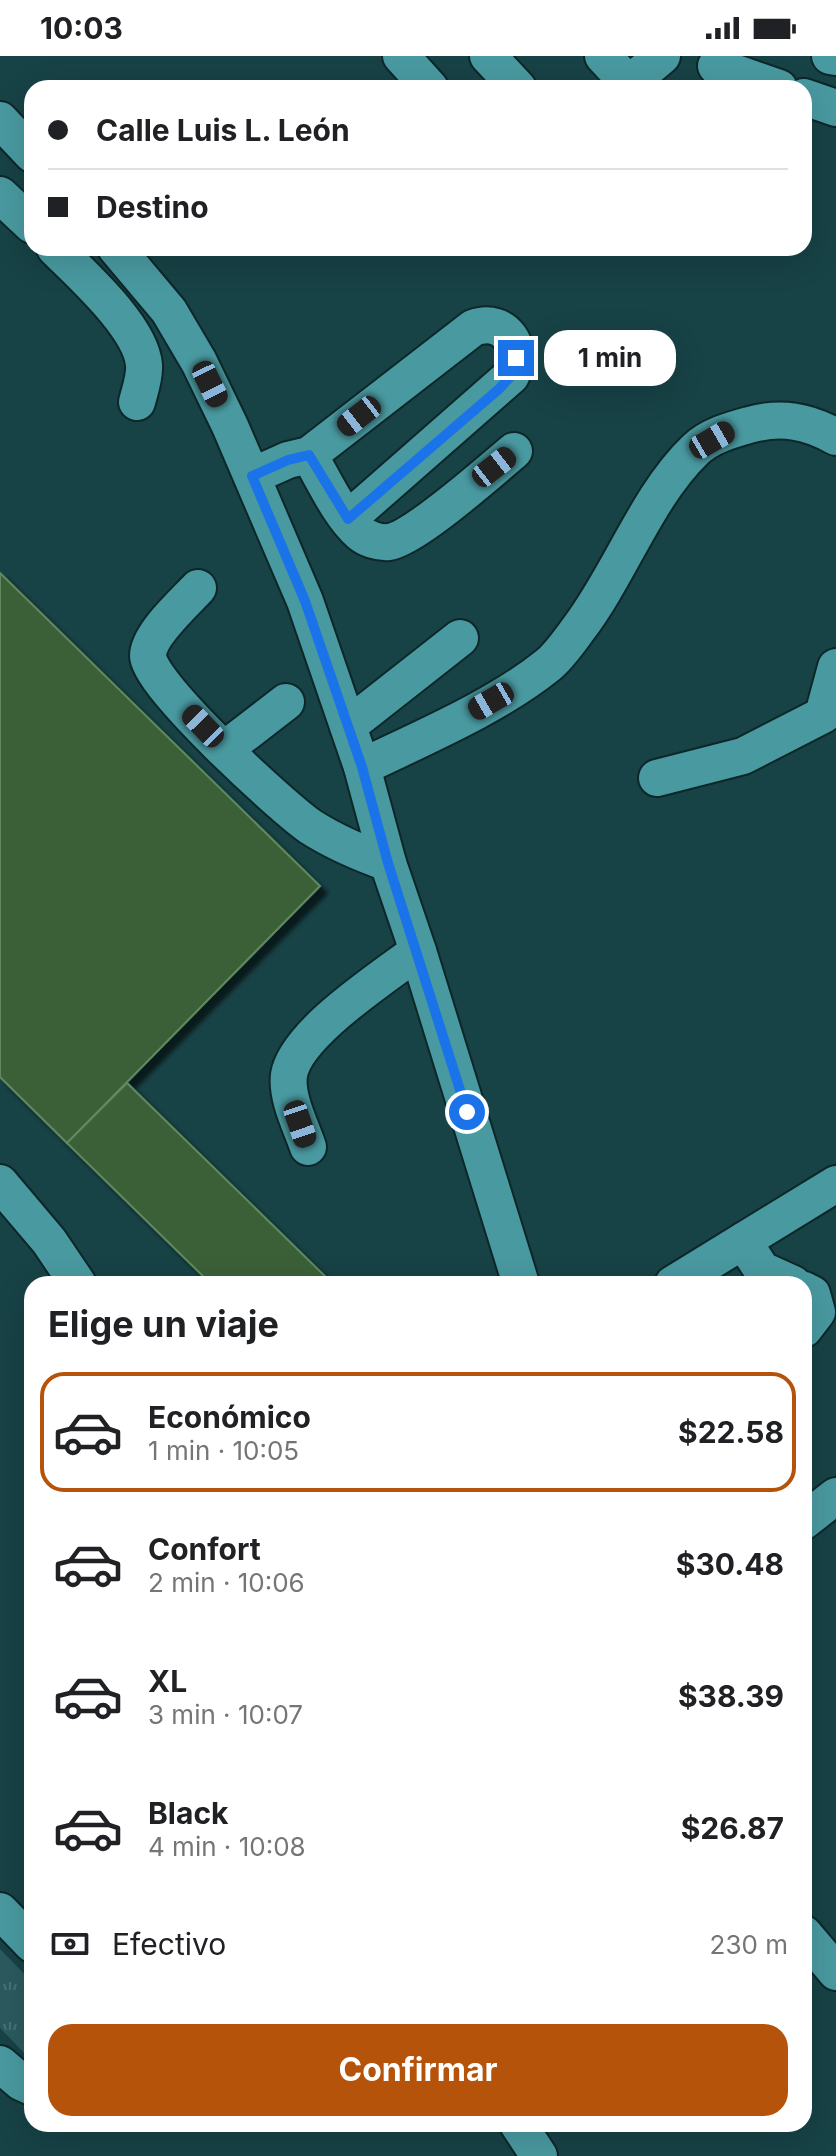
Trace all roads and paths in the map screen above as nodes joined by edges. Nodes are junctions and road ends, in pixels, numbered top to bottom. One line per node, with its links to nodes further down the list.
1 (401, 56): 6 (street)
2 (488, 56): 7 (street)
3 (603, 56): 8 (street)
4 (662, 56): 9 (street)
5 (718, 70): 10 (street)
6 (423, 80)
7 (510, 80)
8 (621, 80)
9 (633, 80)
10 (752, 80)
11 (812, 100): 12 (street)
12 (836, 108)
13 (0, 120): 14 (street)
14 (24, 146)
15 (0, 195): 16 (street)
16 (24, 218)
17 (62, 256): 19 (street)
18 (123, 256): 23 (street)
19 (137, 402)
20 (836, 437): 31 (street)
21 (514, 451): 24 (street)
22 (309, 455): 23 (street); 24 (street); 24 (street)
23 (252, 476): 29 (street)
24 (348, 519)
25 (198, 588): 30 (street)
26 (460, 638): 29 (street)
27 (836, 667): 32 (street)
28 (286, 702): 30 (street)
29 (348, 726): 31 (street)
30 (225, 749): 33 (street)
31 (362, 767): 33 (street)
32 (657, 778)
33 (388, 863): 34 (street)
34 (418, 951): 35 (street); 40 (street)
35 (308, 1147)
36 (0, 1183): 39 (street)
37 (836, 1184): 38 (street)
38 (743, 1241): 41 (street); 42 (street)
39 (73, 1276)
40 (519, 1276)
41 (686, 1276)
42 (775, 1276)
43 (812, 1294): 44 (street)
44 (812, 1319)
45 (836, 1496): 46 (street)
46 (812, 1515)
47 (0, 1911): 48 (street)
48 (24, 1936)
49 (812, 1944): 50 (street)
50 (836, 1972)
51 (0, 2064): 52 (street)
52 (24, 2083)
53 (523, 2132): 54 (street)
54 (539, 2156)

